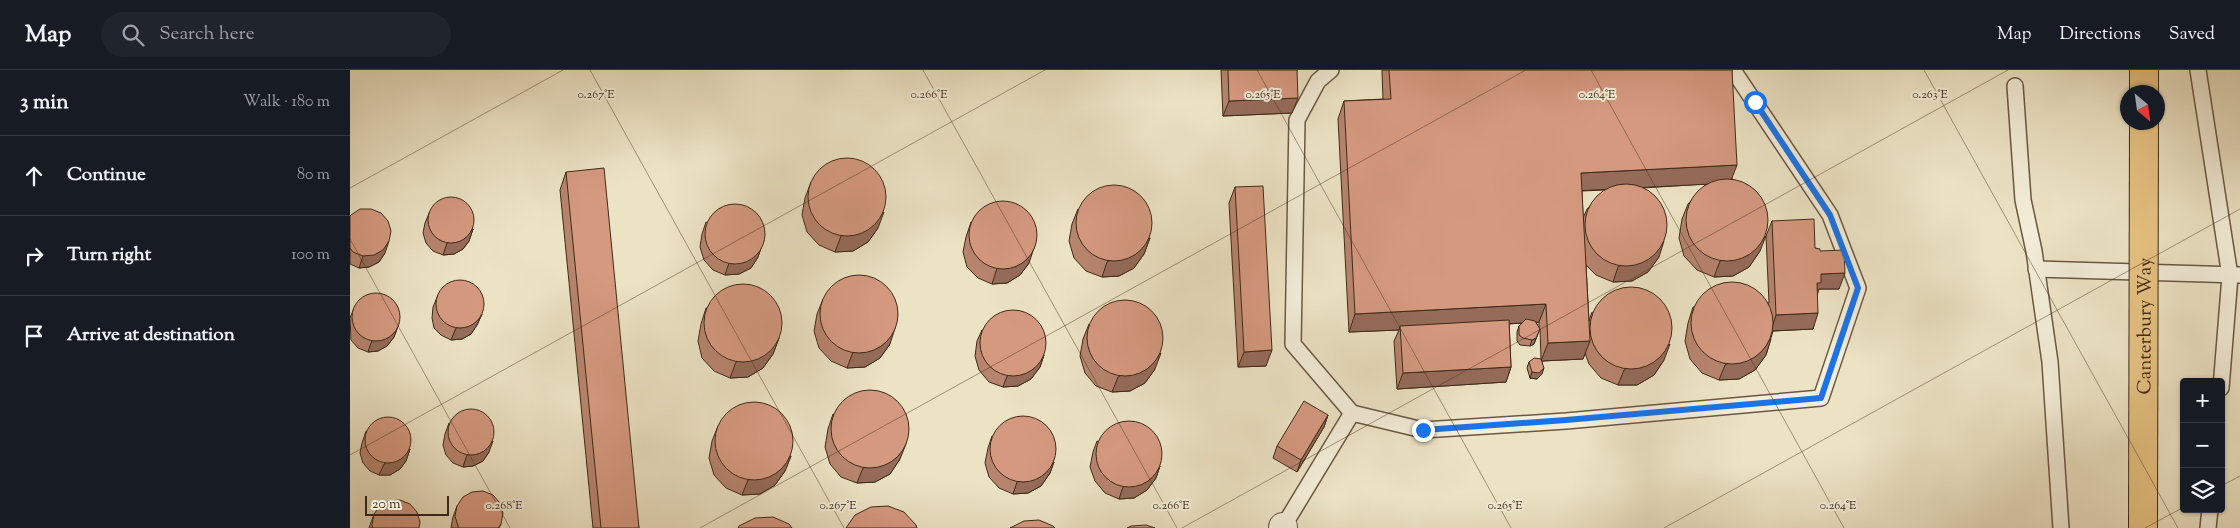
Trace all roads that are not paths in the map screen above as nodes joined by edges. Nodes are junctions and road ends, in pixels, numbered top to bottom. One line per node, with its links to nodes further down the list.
1 (1331, 70): 11 (lane)
2 (1733, 70): 11 (lane)
3 (2144, 70): 5 (highway)
4 (2198, 70): 9 (lane)
5 (2144, 85)
6 (2015, 86): 8 (lane)
7 (2144, 130): 15 (highway, Canterbury Way, bridge)
8 (2036, 269): 9 (lane); 14 (lane)
9 (2235, 276): 10 (lane)
10 (2222, 378)
11 (1352, 413): 13 (lane)
12 (2210, 513): 16 (lane)
13 (1283, 528)
14 (2061, 528)
15 (2143, 528)
16 (2208, 528)

